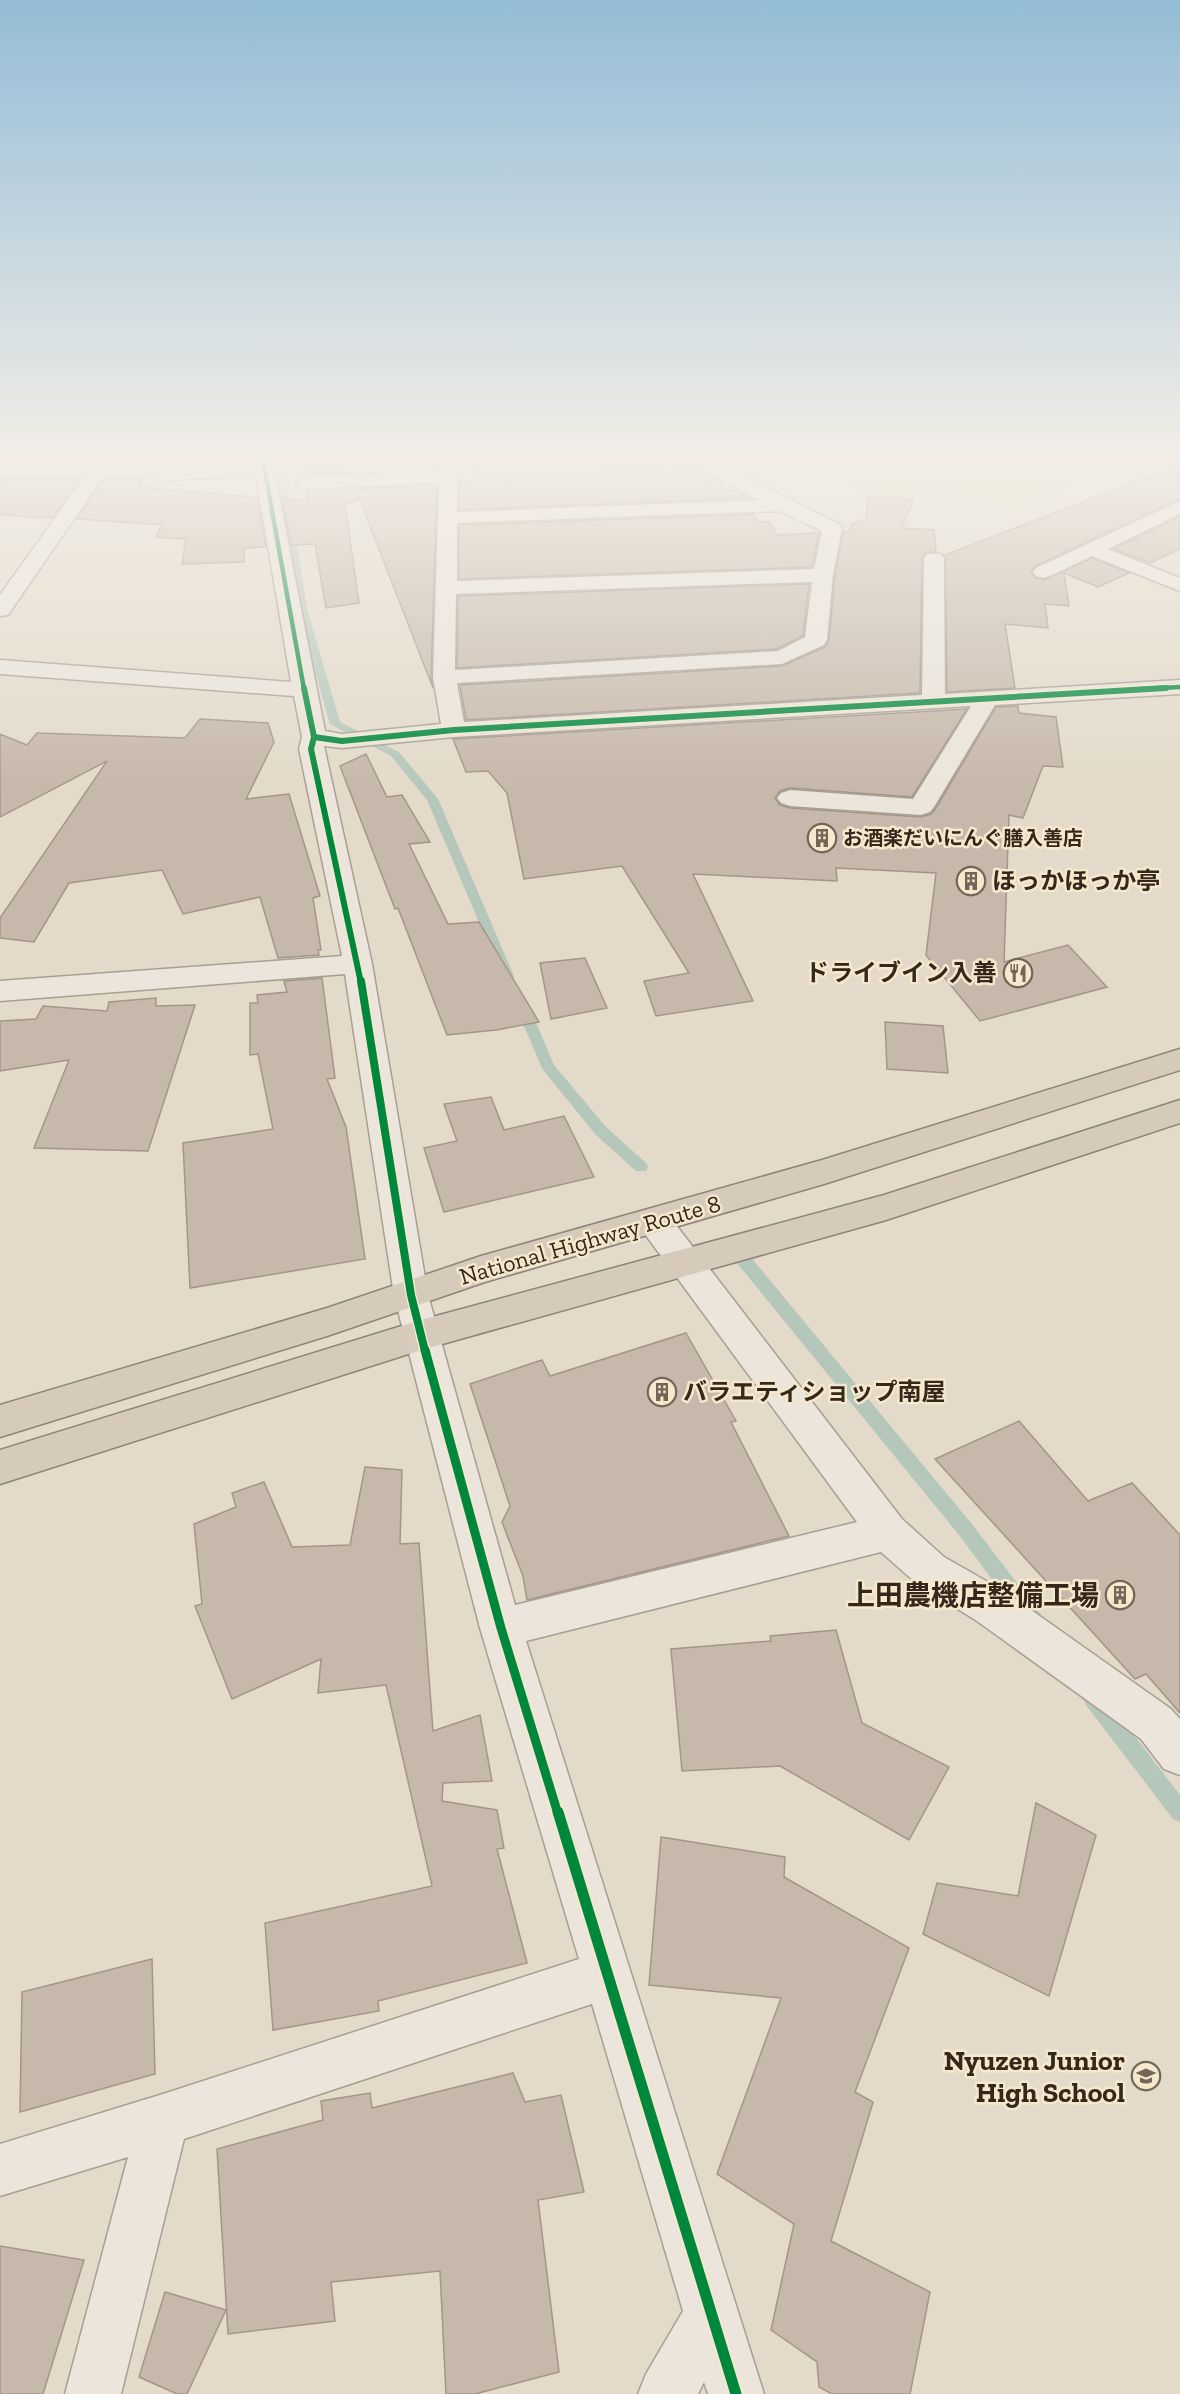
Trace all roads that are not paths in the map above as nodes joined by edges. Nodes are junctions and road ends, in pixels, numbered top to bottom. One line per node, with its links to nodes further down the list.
1 (30, 567): 12 (street)
2 (282, 567): 16 (street)
3 (448, 567): 11 (street)
4 (825, 567): 9 (street)
5 (934, 567): 18 (street)
6 (1054, 567): 8 (street)
7 (1135, 567): 10 (street)
8 (1043, 572)
9 (823, 575): 11 (street); 14 (street)
10 (1180, 585)
11 (448, 588): 14 (street)
12 (0, 610)
13 (0, 667): 16 (street)
14 (444, 677): 19 (street)
15 (1180, 687): 17 (street)
16 (304, 690): 20 (street)
17 (988, 698): 18 (street); 21 (street)
18 (933, 702): 19 (street)
19 (454, 730): 20 (street)
20 (315, 737): 22 (street)
21 (790, 798)
22 (358, 964): 23 (street); 27 (street)
23 (0, 991)
24 (1180, 1059): 26 (highway, National Highway Route 8)
25 (1180, 1111): 27 (highway, National Highway Route 8)
26 (654, 1221): 27 (highway, National Highway Route 8); 30 (street)
27 (416, 1315): 28 (highway, National Highway Route 8); 29 (highway, National Highway Route 8); 31 (street)
28 (0, 1421)
29 (0, 1467)
30 (888, 1532): 31 (street); 32 (street)
31 (501, 1628): 33 (street)
32 (1180, 1753)
33 (608, 1974): 34 (street); 36 (street)
34 (163, 2120): 35 (street); 37 (street)
35 (0, 2170)
36 (712, 2315): 38 (street); 39 (street)
37 (93, 2394)
38 (666, 2394)
39 (736, 2394)

